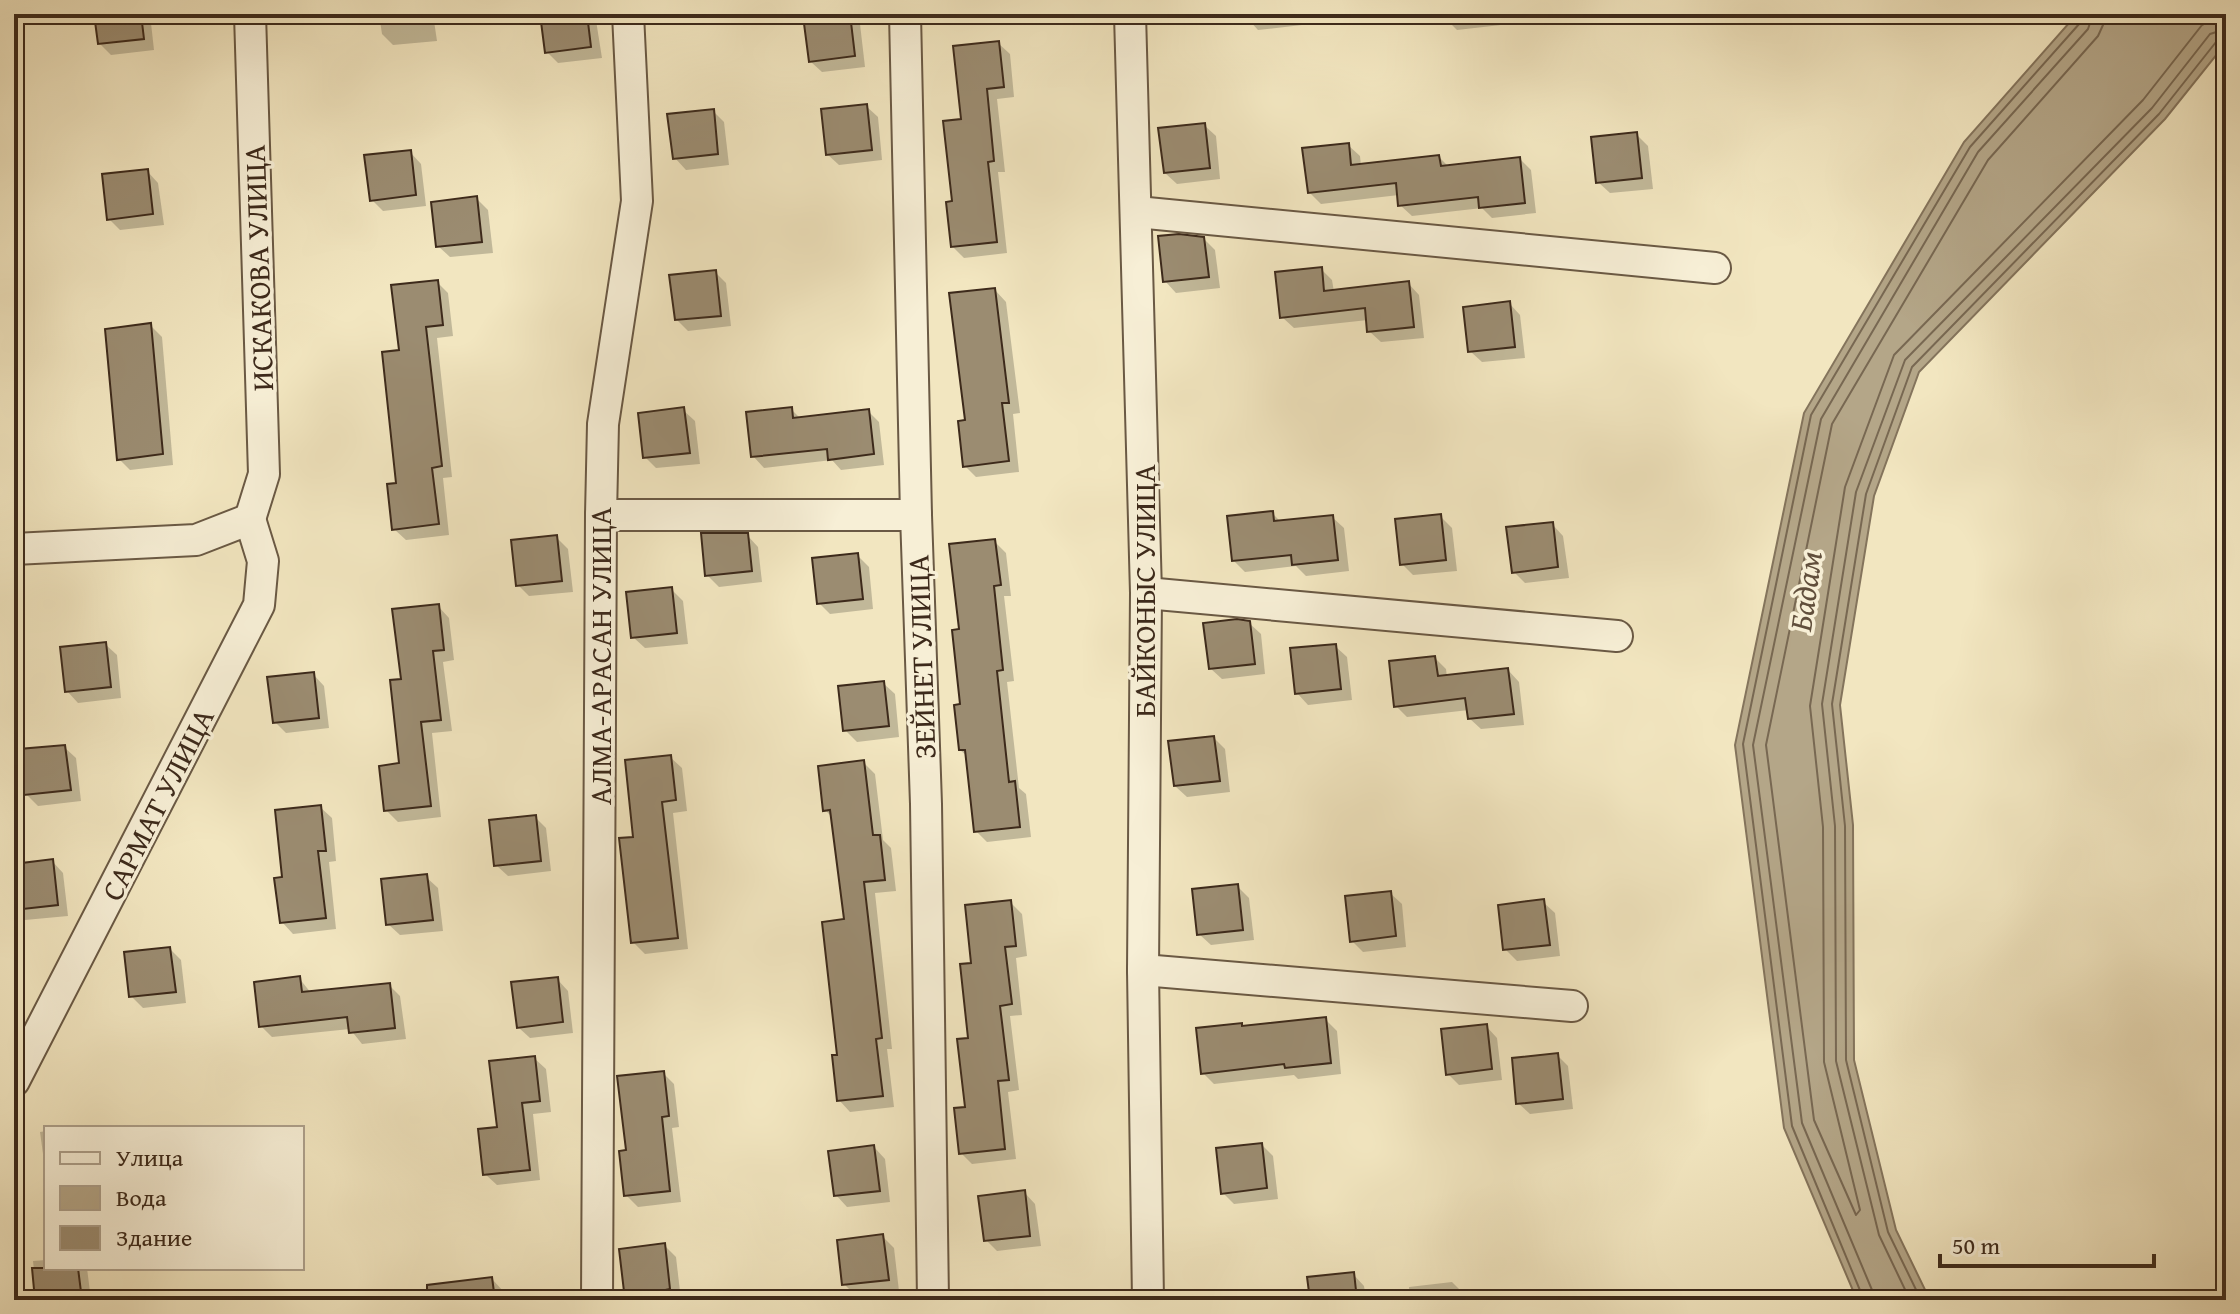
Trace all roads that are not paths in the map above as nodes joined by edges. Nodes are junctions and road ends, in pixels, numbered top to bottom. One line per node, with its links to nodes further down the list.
1 (250, 14): 9 (street, ИСКАКОВА УЛИЦА)
2 (628, 14): 7 (street, АЛМА-АРАСАН УЛИЦА)
3 (905, 14): 8 (street, ЗЕЙНЕТ УЛИЦА)
4 (1130, 14): 5 (street, БАЙКОНЫС УЛИЦА)
5 (1137, 212): 6 (street); 11 (street, БАЙКОНЫС УЛИЦА)
6 (1715, 268)
7 (601, 515): 8 (street); 16 (street, АЛМА-АРАСАН УЛИЦА)
8 (916, 515): 17 (street, ЗЕЙНЕТ УЛИЦА)
9 (250, 519): 10 (street); 15 (street, САРМАТ УЛИЦА)
10 (14, 549)
11 (1146, 593): 12 (street); 13 (street, БАЙКОНЫС УЛИЦА)
12 (1617, 636)
13 (1143, 970): 14 (street); 18 (street, БАЙКОНЫС УЛИЦА)
14 (1572, 1006)
15 (14, 1081)
16 (597, 1300)
17 (933, 1300)
18 (1148, 1300)

